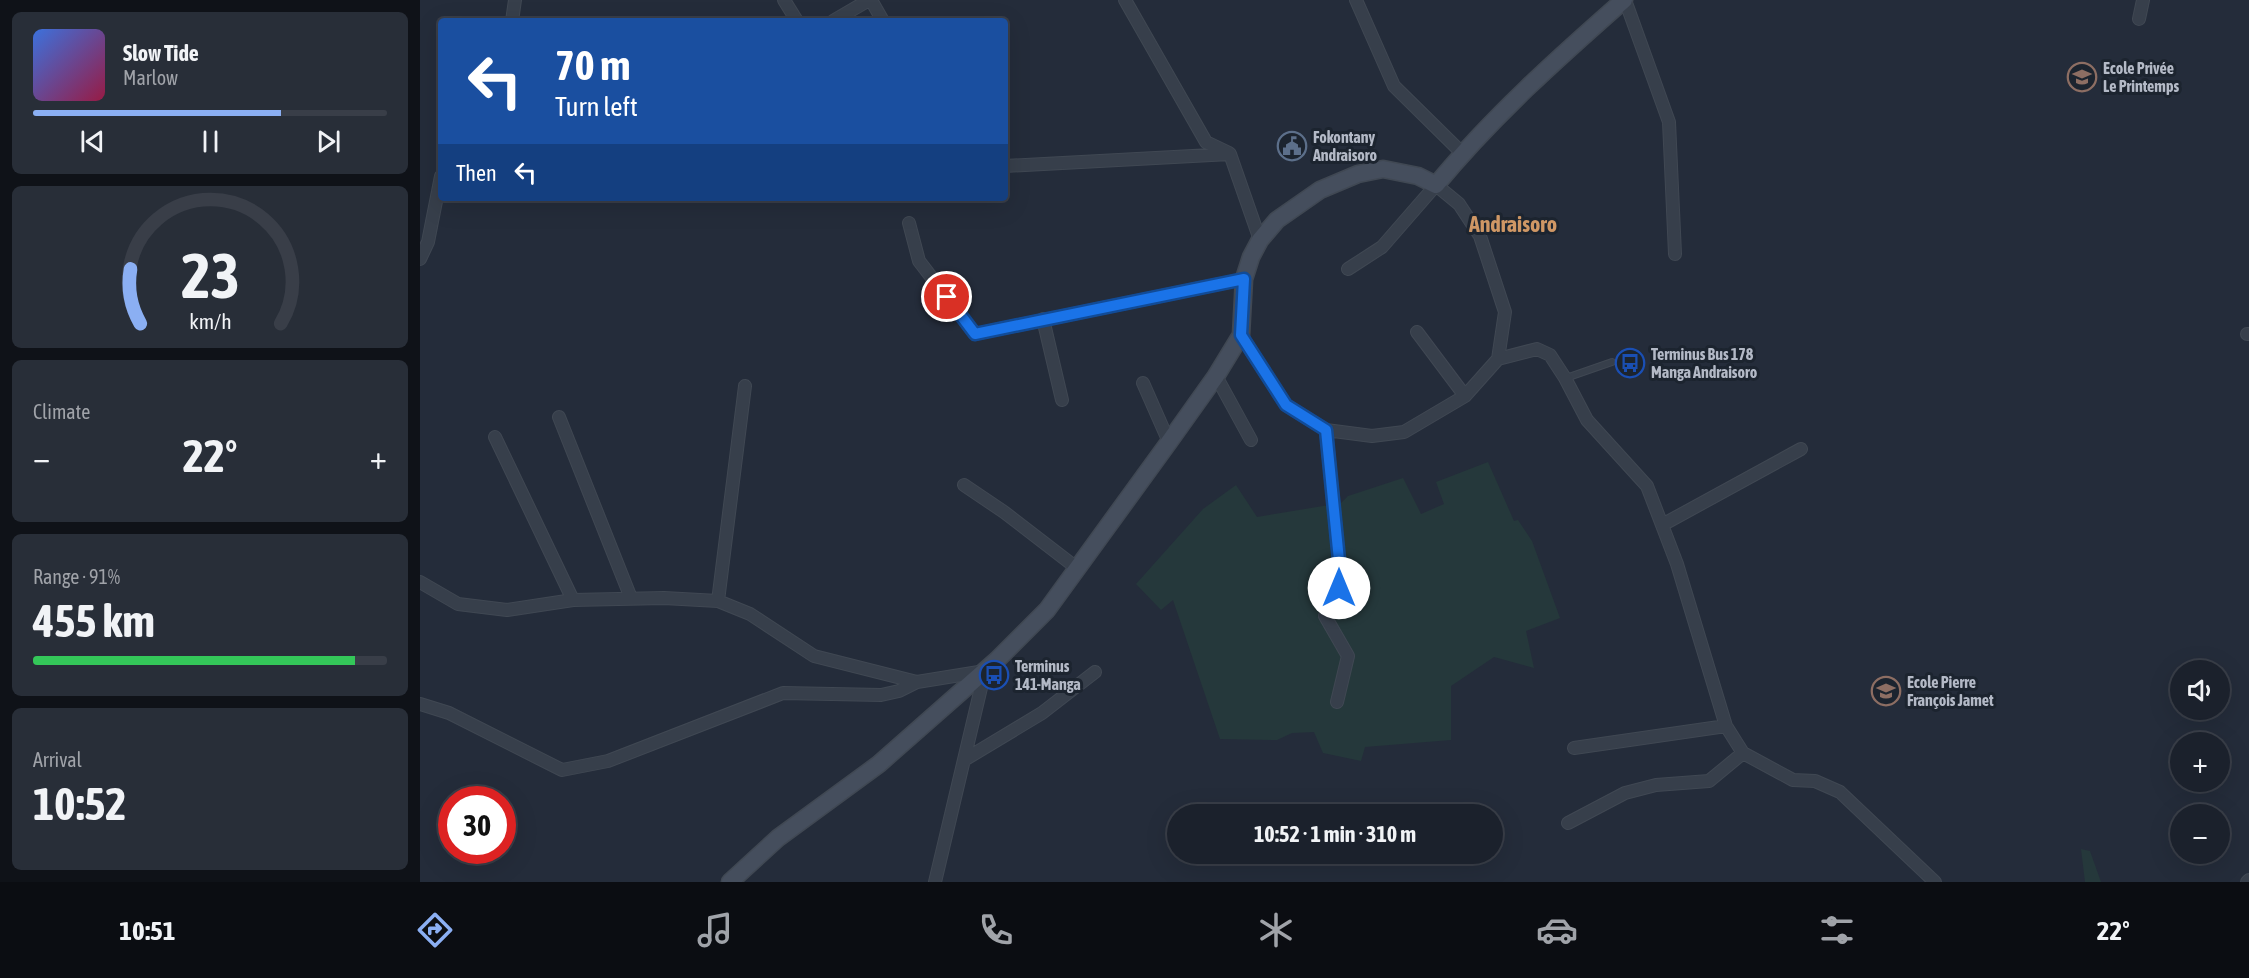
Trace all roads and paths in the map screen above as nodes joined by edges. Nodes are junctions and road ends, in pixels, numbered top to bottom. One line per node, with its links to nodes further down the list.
1 (514, 0): 8 (street)
2 (784, 0): 9 (street)
3 (870, 0): 10 (street); 11 (street)
4 (1125, 0): 14 (street)
5 (1356, 0): 13 (street)
6 (1624, 0): 13 (street); 20 (street)
7 (2143, 0): 12 (street)
8 (512, 18)
9 (795, 18)
10 (838, 18)
11 (881, 18)
12 (2139, 19)
13 (1462, 153): 16 (street)
14 (1230, 154): 15 (street); 19 (street)
15 (1008, 166)
16 (1436, 185): 19 (street); 22 (street); 27 (street)
17 (438, 191): 21 (street)
18 (909, 223): 24 (street)
19 (1260, 240): 23 (street)
20 (1675, 254)
21 (420, 259)
22 (1348, 269)
23 (1244, 279): 24 (street); 26 (street)
24 (1043, 319): 34 (street)
25 (1417, 332): 33 (street)
26 (1241, 335): 29 (street); 36 (street)
27 (1498, 359): 30 (street); 33 (street)
28 (1612, 362): 30 (lane)
29 (1216, 376): 38 (street); 39 (street)
30 (1565, 378): 42 (street)
31 (1143, 383): 39 (street)
32 (745, 386): 47 (street)
33 (1465, 396): 36 (street)
34 (1062, 400)
35 (559, 417): 45 (street)
36 (1326, 430): 51 (street)
37 (495, 437): 46 (street)
38 (1251, 440)
39 (1169, 442): 43 (street)
40 (1801, 449): 42 (street)
41 (964, 485): 43 (street)
42 (1662, 525): 53 (street)
43 (1078, 569): 48 (street)
44 (420, 582): 46 (street)
45 (631, 598): 46 (street); 47 (street)
46 (573, 600)
47 (718, 601): 50 (street)
48 (985, 671): 50 (street); 56 (street); 58 (street)
49 (1095, 672): 56 (street)
50 (918, 682): 52 (street)
51 (1337, 702)
52 (420, 704)
53 (1726, 726): 54 (street); 55 (street)
54 (1574, 748)
55 (1743, 753): 57 (street); 60 (street)
56 (964, 760): 59 (street)
57 (1568, 823)
58 (730, 882)
59 (934, 882)
60 (1935, 882)

